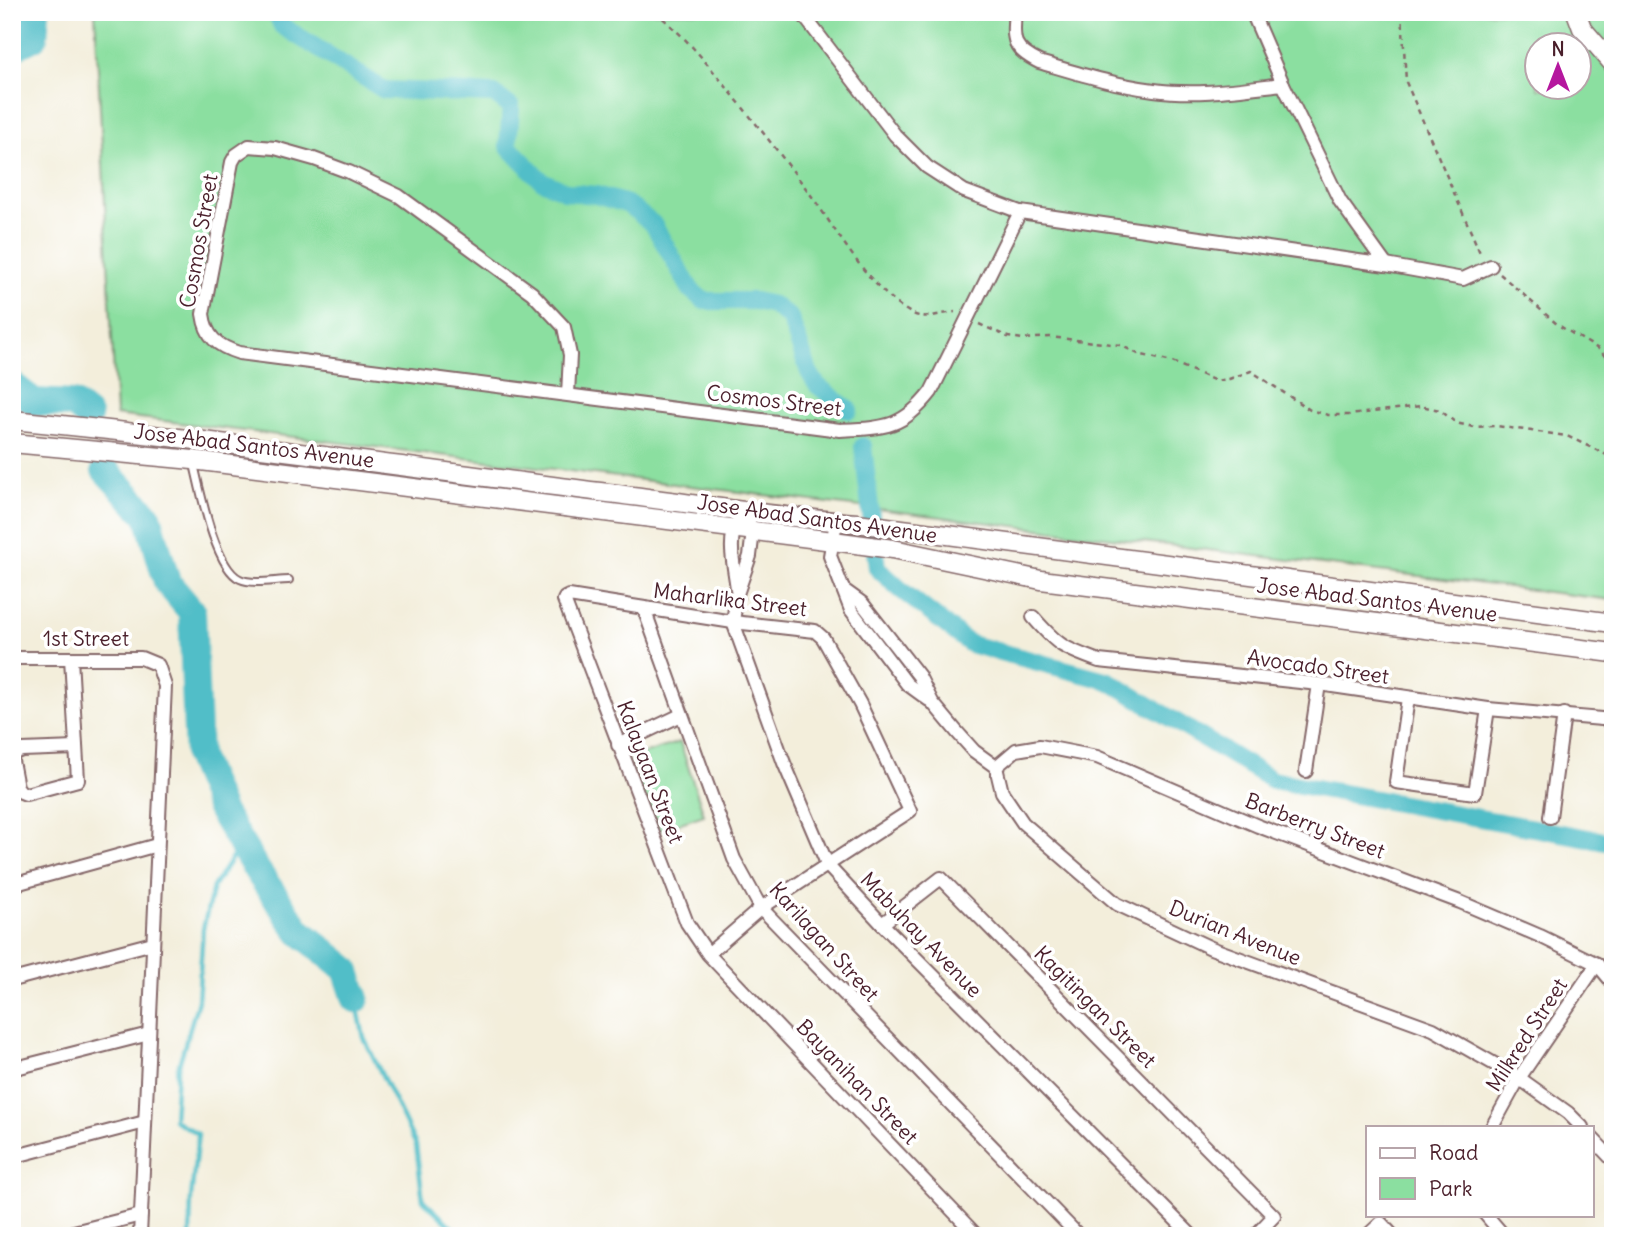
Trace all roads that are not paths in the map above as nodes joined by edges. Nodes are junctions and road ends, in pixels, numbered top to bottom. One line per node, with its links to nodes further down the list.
1 (801, 12): 7 (street)
2 (1015, 12): 6 (street)
3 (1252, 12): 6 (street)
4 (1576, 12): 5 (main road)
5 (1613, 64)
6 (1283, 84): 8 (street)
7 (1020, 212): 8 (street); 10 (street, Cosmos Street)
8 (1387, 265): 9 (street)
9 (1491, 266)
10 (568, 394): 10 (street, Cosmos Street)
11 (12, 420): 12 (main road, Jose Abad Santos Avenue)
12 (195, 441): 14 (lane); 15 (main road, Jose Abad Santos Avenue)
13 (12, 443): 14 (main road, Jose Abad Santos Avenue)
14 (193, 460): 17 (main road, Jose Abad Santos Avenue); 20 (lane)
15 (744, 513): 16 (main road, Jose Abad Santos Avenue); 17 (street); 18 (street)
16 (836, 522): 19 (street); 26 (main road, Jose Abad Santos Avenue)
17 (733, 529): 18 (main road, Jose Abad Santos Avenue); 21 (street, Mabuhay Avenue)
18 (753, 531): 19 (main road, Jose Abad Santos Avenue); 21 (street, Mabuhay Avenue)
19 (833, 541): 27 (main road, Jose Abad Santos Avenue); 39 (street)
20 (289, 580)
21 (737, 594): 25 (street, Mabuhay Avenue)
22 (564, 600): 23 (street, Maharlika Street); 36 (street, Kalayaan Street)
23 (644, 609): 25 (street, Maharlika Street); 34 (street, Karilagan Street)
24 (1033, 617): 30 (street, Avocado Street)
25 (733, 622): 43 (street, Mabuhay Avenue); 43 (street, Maharlika Street)
26 (1613, 623)
27 (1613, 653)
28 (12, 658): 29 (street, 1st Street)
29 (71, 658): 37 (street); 42 (street, 1st Street)
30 (1319, 684): 31 (street, Avocado Street); 40 (street)
31 (1408, 698): 32 (street, Avocado Street); 32 (street)
32 (1488, 709): 33 (street, Avocado Street)
33 (1564, 714): 35 (street, Avocado Street); 41 (street)
34 (681, 715): 36 (street); 45 (street, Karilagan Street)
35 (1613, 720)
36 (618, 745): 48 (street, Kalayaan Street)
37 (76, 748): 38 (street); 38 (street)
38 (12, 760)
39 (996, 767): 49 (street, Barberry Street); 54 (street, Durian Avenue)
40 (1306, 771)
41 (1549, 817)
42 (157, 845): 44 (street); 47 (street)
43 (828, 866): 45 (street); 46 (street, Mabuhay Avenue)
44 (12, 885)
45 (761, 908): 48 (street); 66 (street, Karilagan Street)
46 (882, 924): 67 (street, Mabuhay Avenue); 68 (street, Kagitingan Street)
47 (153, 943): 50 (street); 52 (street)
48 (708, 954): 65 (street, Bayanihan Street)
49 (1597, 964): 51 (street, Barberry Street); 54 (street, Milkred Street)
50 (12, 980)
51 (1613, 983)
52 (149, 1034): 53 (street); 55 (street)
53 (12, 1069)
54 (1520, 1078): 56 (street, Milkred Street); 57 (street, Durian Avenue)
55 (145, 1122): 59 (street); 61 (street)
56 (1493, 1126)
57 (1581, 1126)
58 (1594, 1140): 60 (street)
59 (12, 1157)
60 (1613, 1160)
61 (141, 1215): 63 (street); 64 (street)
62 (1487, 1216): 71 (street)
63 (58, 1236)
64 (140, 1236)
65 (977, 1236)
66 (1079, 1236)
67 (1192, 1236)
68 (1255, 1236)
69 (1367, 1236): 70 (street)
70 (1393, 1236)
71 (1504, 1236)

